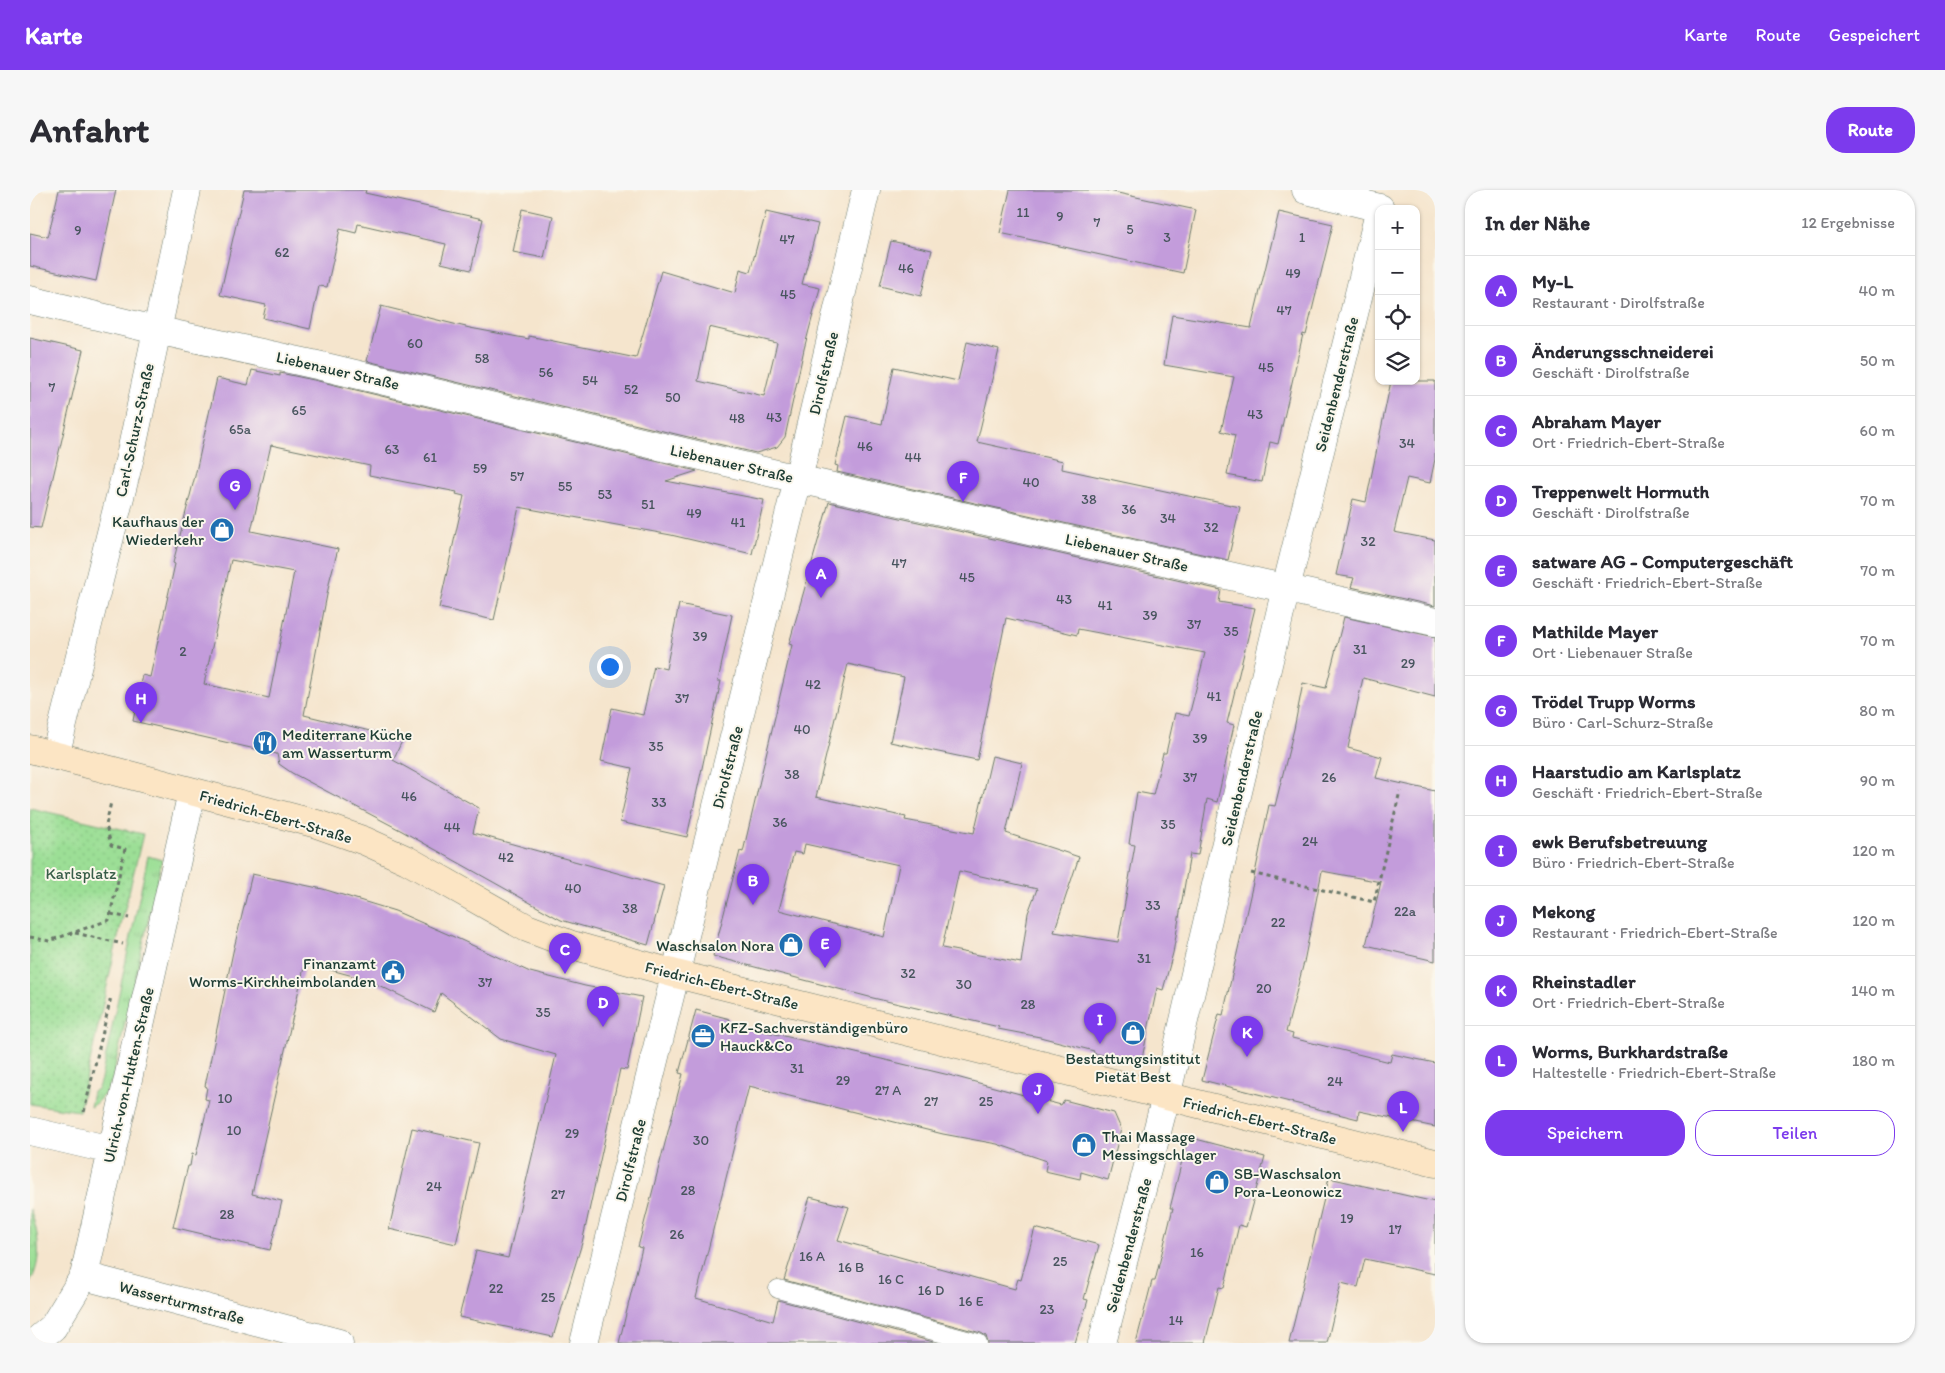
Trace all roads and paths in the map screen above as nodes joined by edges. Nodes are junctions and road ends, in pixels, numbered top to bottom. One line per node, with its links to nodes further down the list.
1 (187, 190): 7 (street, Carl-Schurz-Straße)
2 (866, 190): 8 (street, Dirolfstraße)
3 (1306, 190): 4 (street)
4 (1381, 205)
5 (1375, 229): 9 (street, Seidenbenderstraße)
6 (30, 300): 7 (street, Liebenauer Straße)
7 (156, 330): 8 (street, Liebenauer Straße); 11 (street, Carl-Schurz-Straße)
8 (798, 479): 9 (street, Liebenauer Straße); 21 (street, Dirolfstraße)
9 (1286, 588): 10 (street, Liebenauer Straße); 15 (street, Seidenbenderstraße)
10 (1435, 622)
11 (42, 752): 12 (street, Friedrich-Ebert-Straße)
12 (117, 772): 14 (street, Friedrich-Ebert-Straße); 16 (path)
13 (1400, 791): 15 (path)
14 (192, 792): 21 (street, Friedrich-Ebert-Straße); 24 (street, Ulrich-von-Hutten-Straße)
15 (1221, 866): 22 (street, Seidenbenderstraße)
16 (110, 914): 17 (path); 18 (path)
17 (129, 918)
18 (73, 933): 19 (path); 20 (path)
19 (30, 937)
20 (123, 944)
21 (676, 974): 22 (street, Friedrich-Ebert-Straße); 30 (street, Dirolfstraße)
22 (1166, 1097): 25 (street, Friedrich-Ebert-Straße); 32 (street, Seidenbenderstraße)
23 (30, 1131): 24 (street)
24 (110, 1150): 26 (street, Ulrich-von-Hutten-Straße)
25 (1435, 1163)
26 (84, 1276): 28 (street, Ulrich-von-Hutten-Straße); 29 (street, Wasserturmstraße)
27 (778, 1289): 31 (lane)
28 (34, 1343)
29 (338, 1343)
30 (584, 1343)
31 (978, 1343)
32 (1102, 1343)

